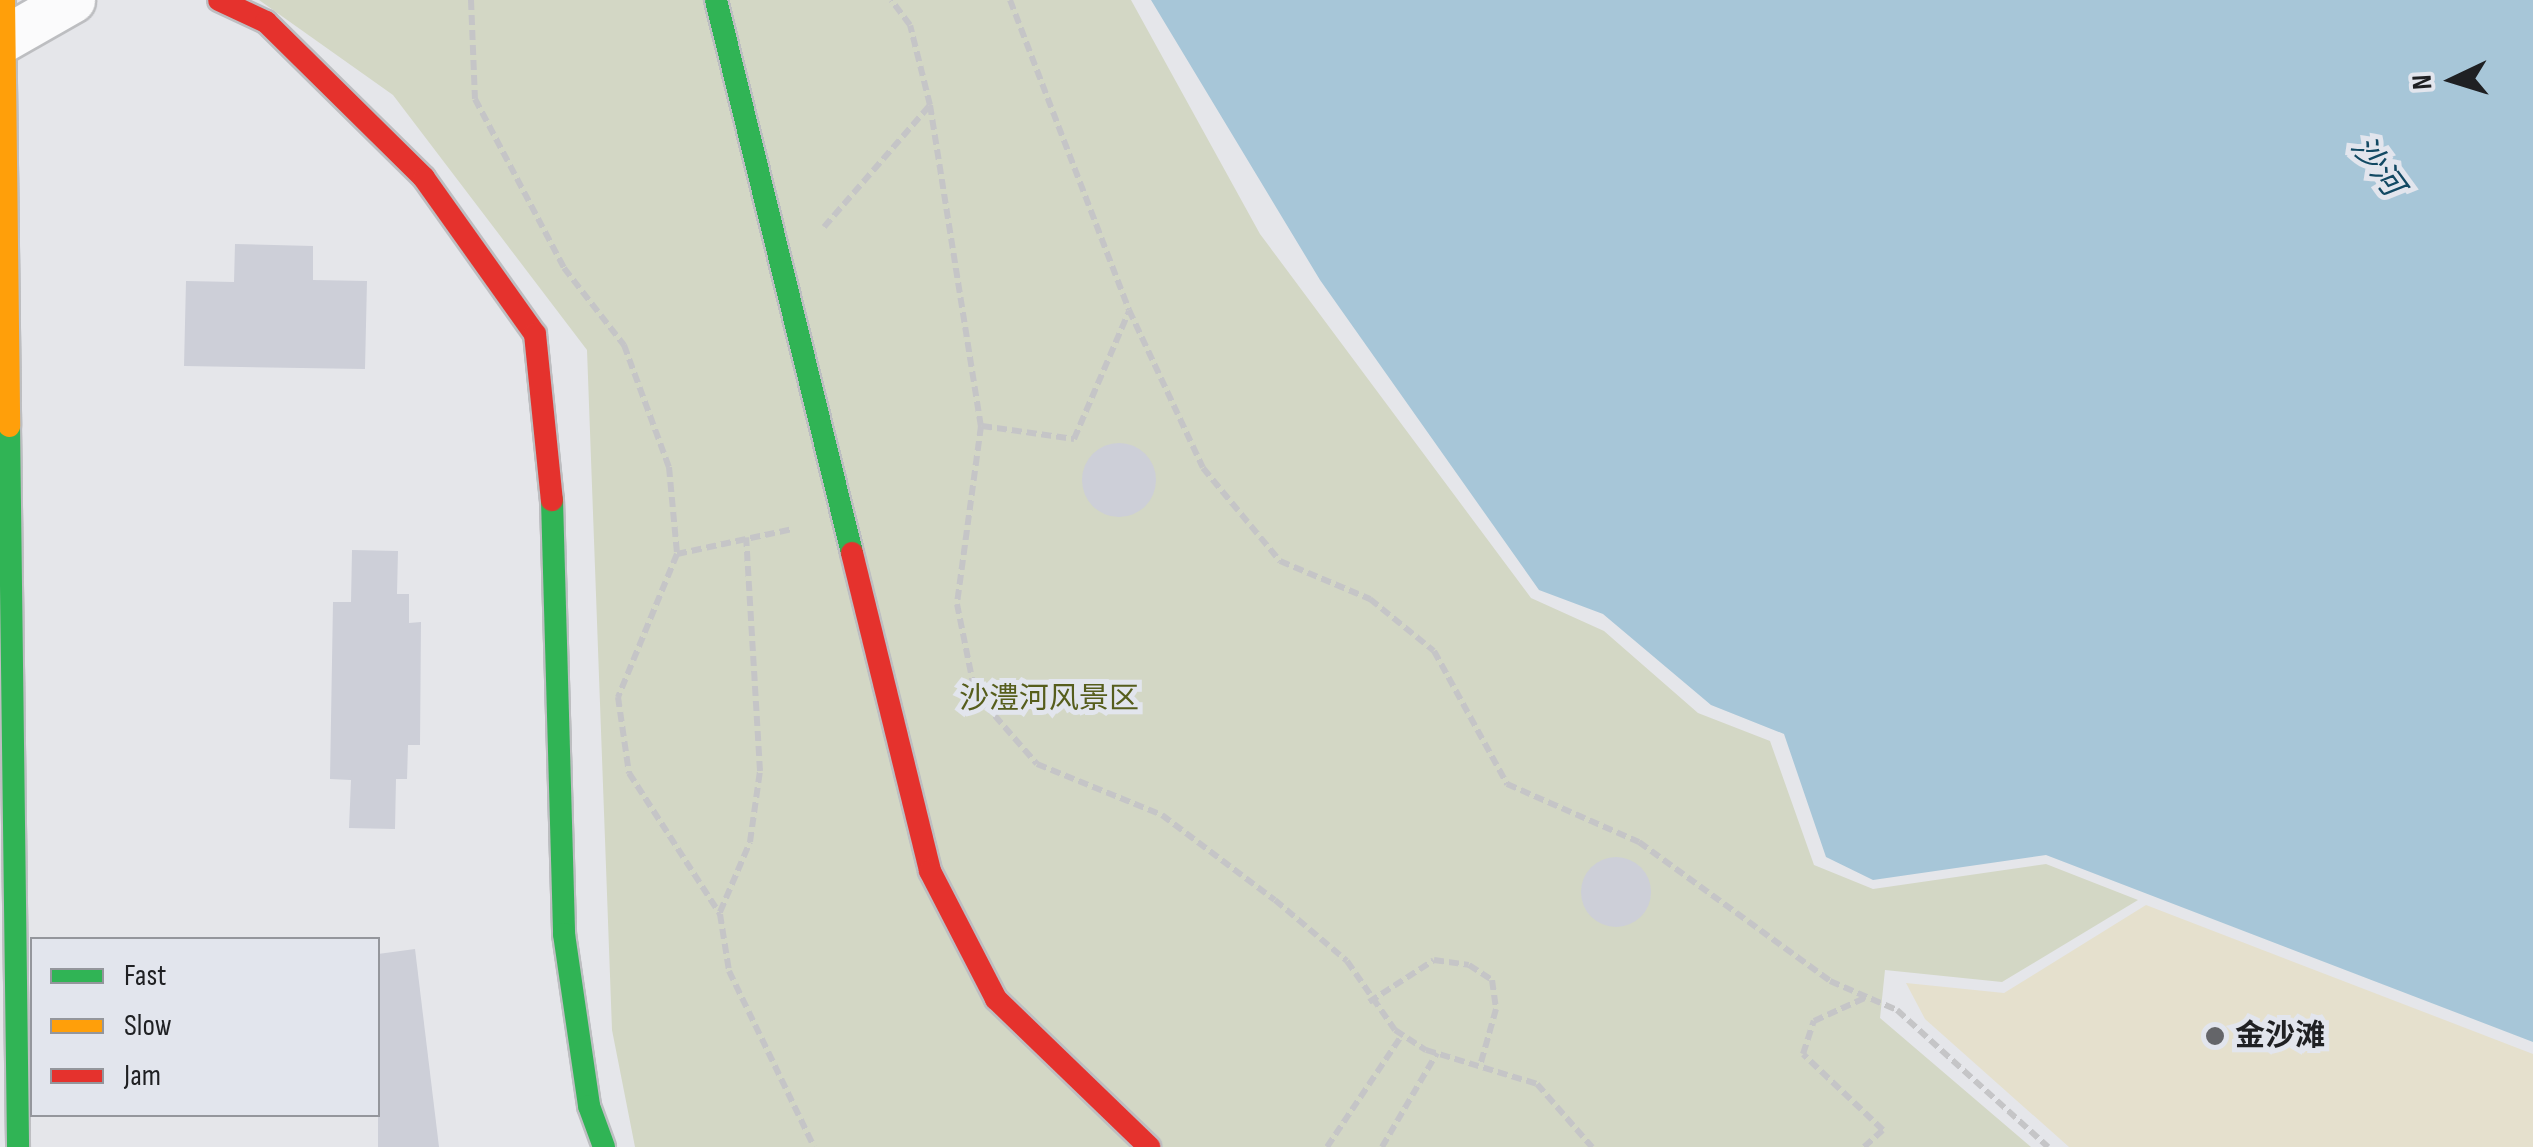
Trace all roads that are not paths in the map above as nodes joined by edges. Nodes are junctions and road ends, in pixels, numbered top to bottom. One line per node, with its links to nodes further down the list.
1 (72, 0): 4 (street)
2 (219, 0): 6 (street)
3 (716, 0): 7 (street)
4 (3, 28): 5 (street)
5 (18, 1147)
6 (604, 1147)
7 (1149, 1147)

